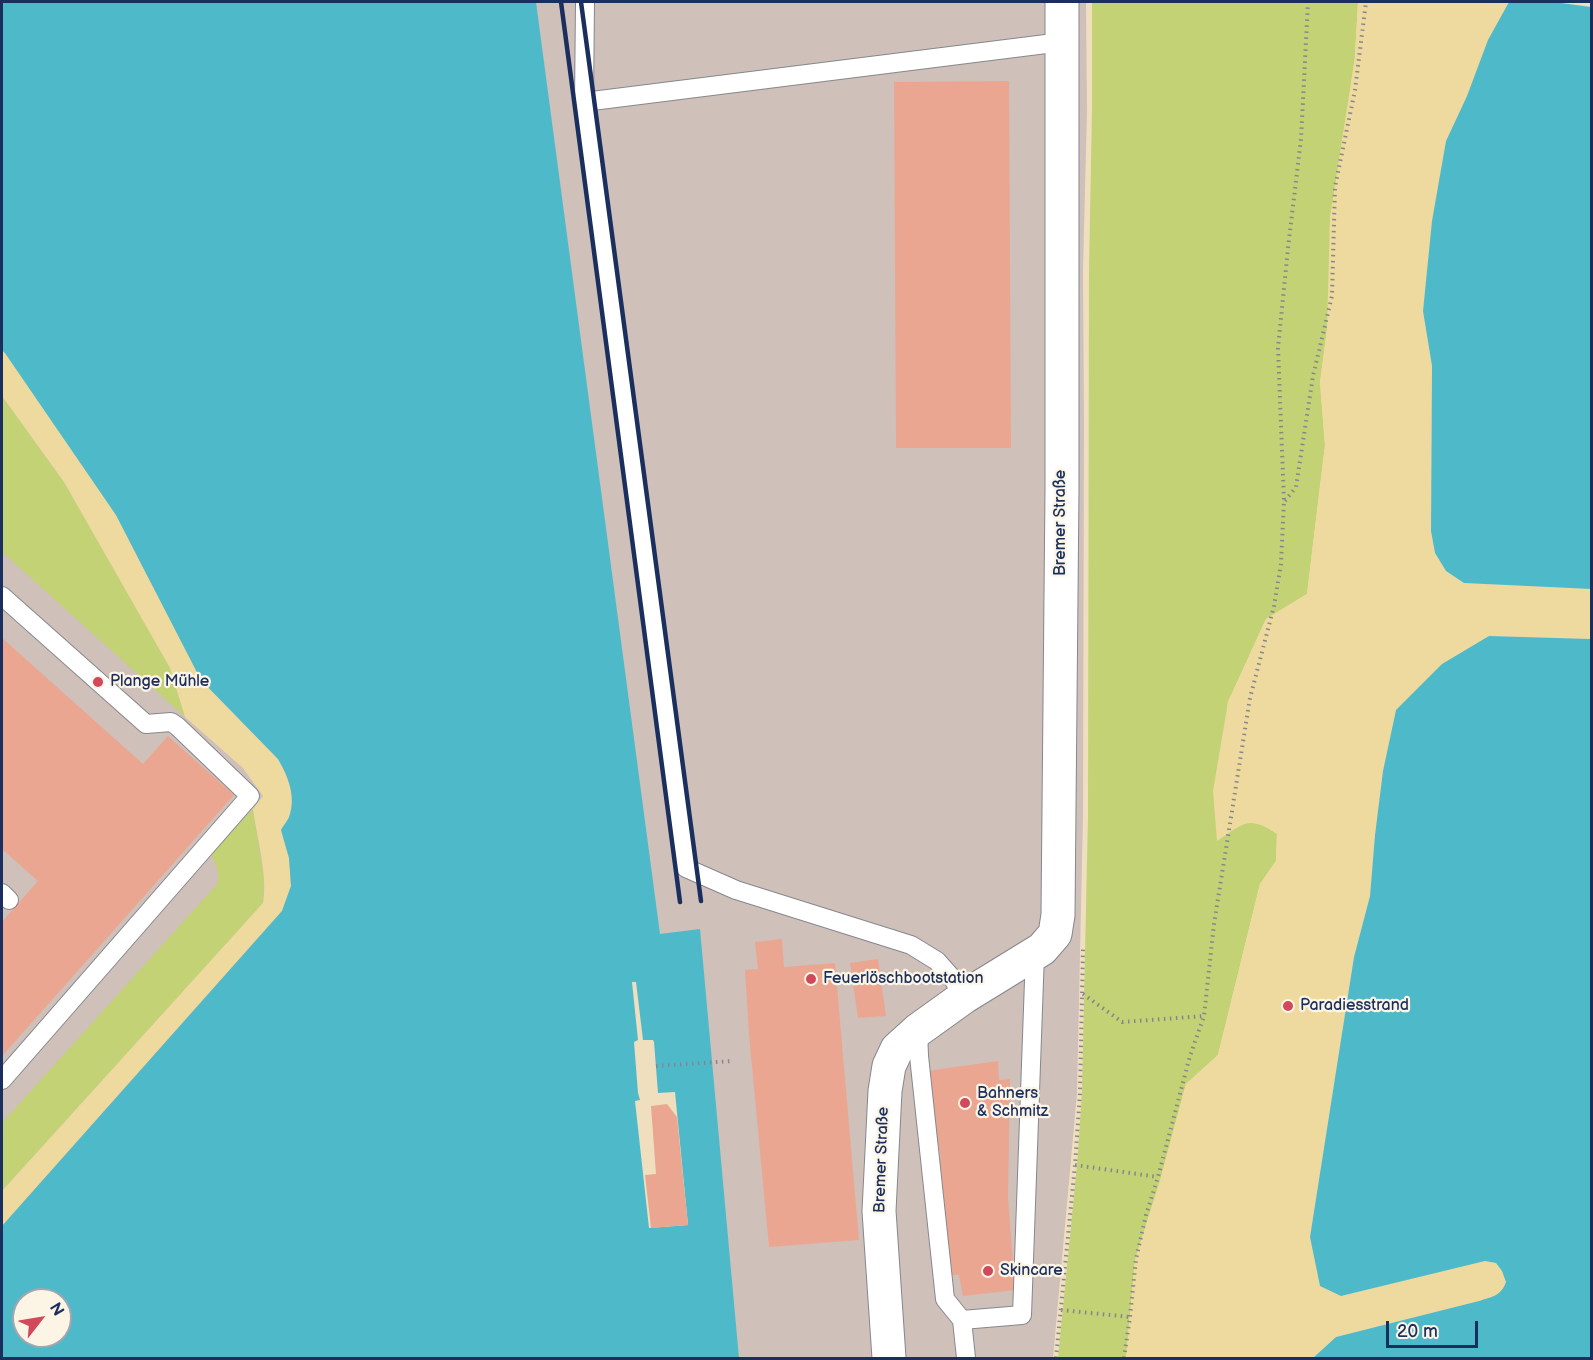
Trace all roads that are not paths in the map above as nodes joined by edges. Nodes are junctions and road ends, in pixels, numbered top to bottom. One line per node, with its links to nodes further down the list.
1 (585, 2): 4 (lane)
2 (1062, 2): 3 (street, Bremer Straße)
3 (1062, 42): 4 (lane); 6 (street, Bremer Straße)
4 (584, 102): 7 (lane)
5 (2, 596): 9 (lane)
6 (1035, 953): 7 (street, Bremer Straße); 10 (lane)
7 (964, 997): 8 (street, Bremer Straße)
8 (918, 1030): 10 (lane); 11 (street, Bremer Straße)
9 (2, 1080)
10 (962, 1320): 12 (lane)
11 (889, 1359)
12 (966, 1359)

